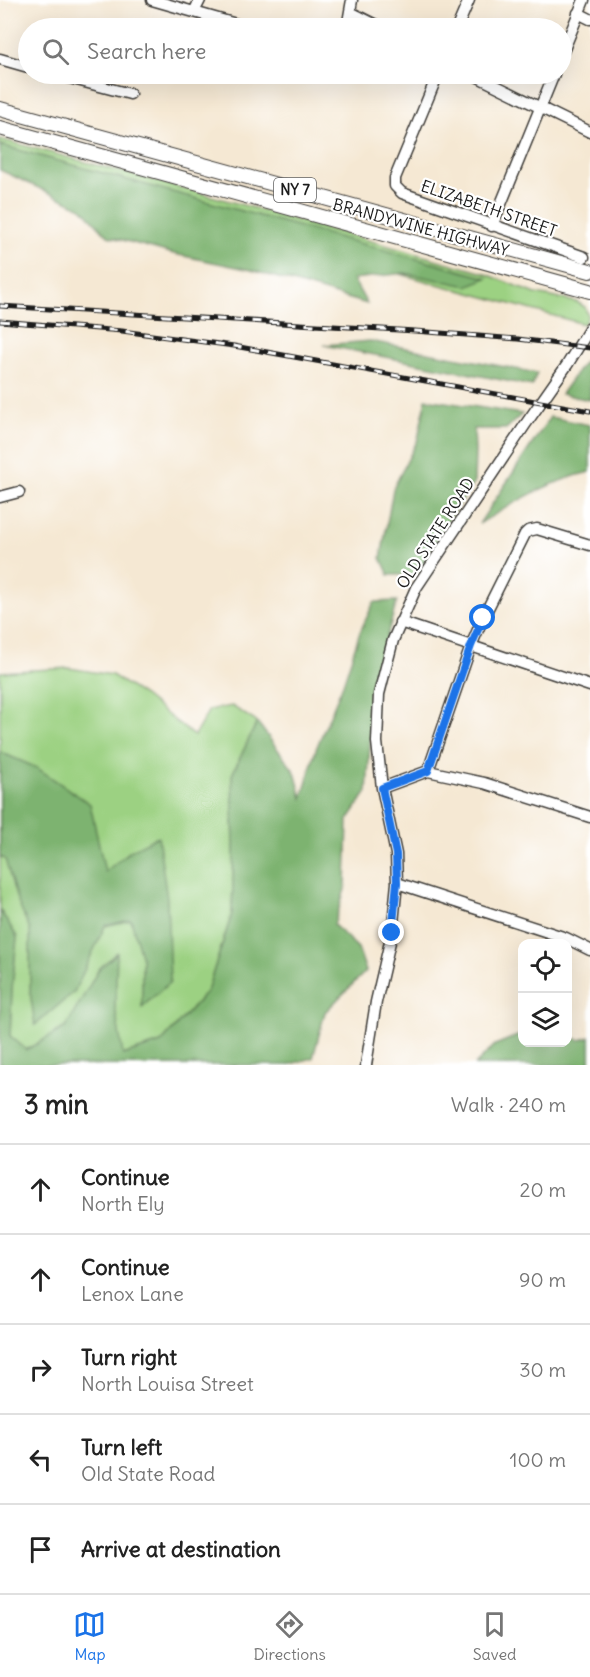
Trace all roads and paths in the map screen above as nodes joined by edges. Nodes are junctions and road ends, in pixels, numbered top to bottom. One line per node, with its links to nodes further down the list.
1 (152, 0): 6 (street)
2 (200, 0): 6 (street)
3 (352, 0): 7 (street)
4 (469, 0): 12 (street)
5 (584, 0): 8 (street)
6 (194, 12): 9 (street)
7 (350, 12): 10 (street); 11 (street)
8 (578, 13): 13 (street); 14 (street)
9 (215, 18)
10 (349, 18)
11 (362, 18)
12 (461, 18)
13 (590, 19)
14 (572, 27)
15 (0, 59): 16 (street)
16 (18, 64)
17 (92, 84): 21 (street)
18 (434, 84): 26 (street, ELIZABETH STREET)
19 (493, 84): 22 (street)
20 (550, 84): 22 (street)
21 (130, 94)
22 (540, 107): 25 (street); 26 (street)
23 (0, 109): 28 (main road, BRANDYWINE HIGHWAY / NY 7)
24 (0, 128): 29 (main road, BRANDYWINE HIGHWAY / NY 7)
25 (590, 132)
26 (492, 225): 27 (street, ELIZABETH STREET)
27 (584, 257)
28 (590, 271)
29 (590, 291)
30 (590, 328): 34 (street, OLD STATE ROAD)
31 (19, 492): 32 (street)
32 (0, 497)
33 (590, 545): 35 (street)
34 (400, 622): 35 (street); 38 (street, OLD STATE ROAD)
35 (471, 646): 36 (street); 37 (street)
36 (590, 686)
37 (428, 771): 38 (street); 39 (street)
38 (382, 788): 40 (street, OLD STATE ROAD)
39 (590, 817)
40 (397, 883): 41 (street); 42 (street, OLD STATE ROAD)
41 (590, 950)
42 (366, 1065)

